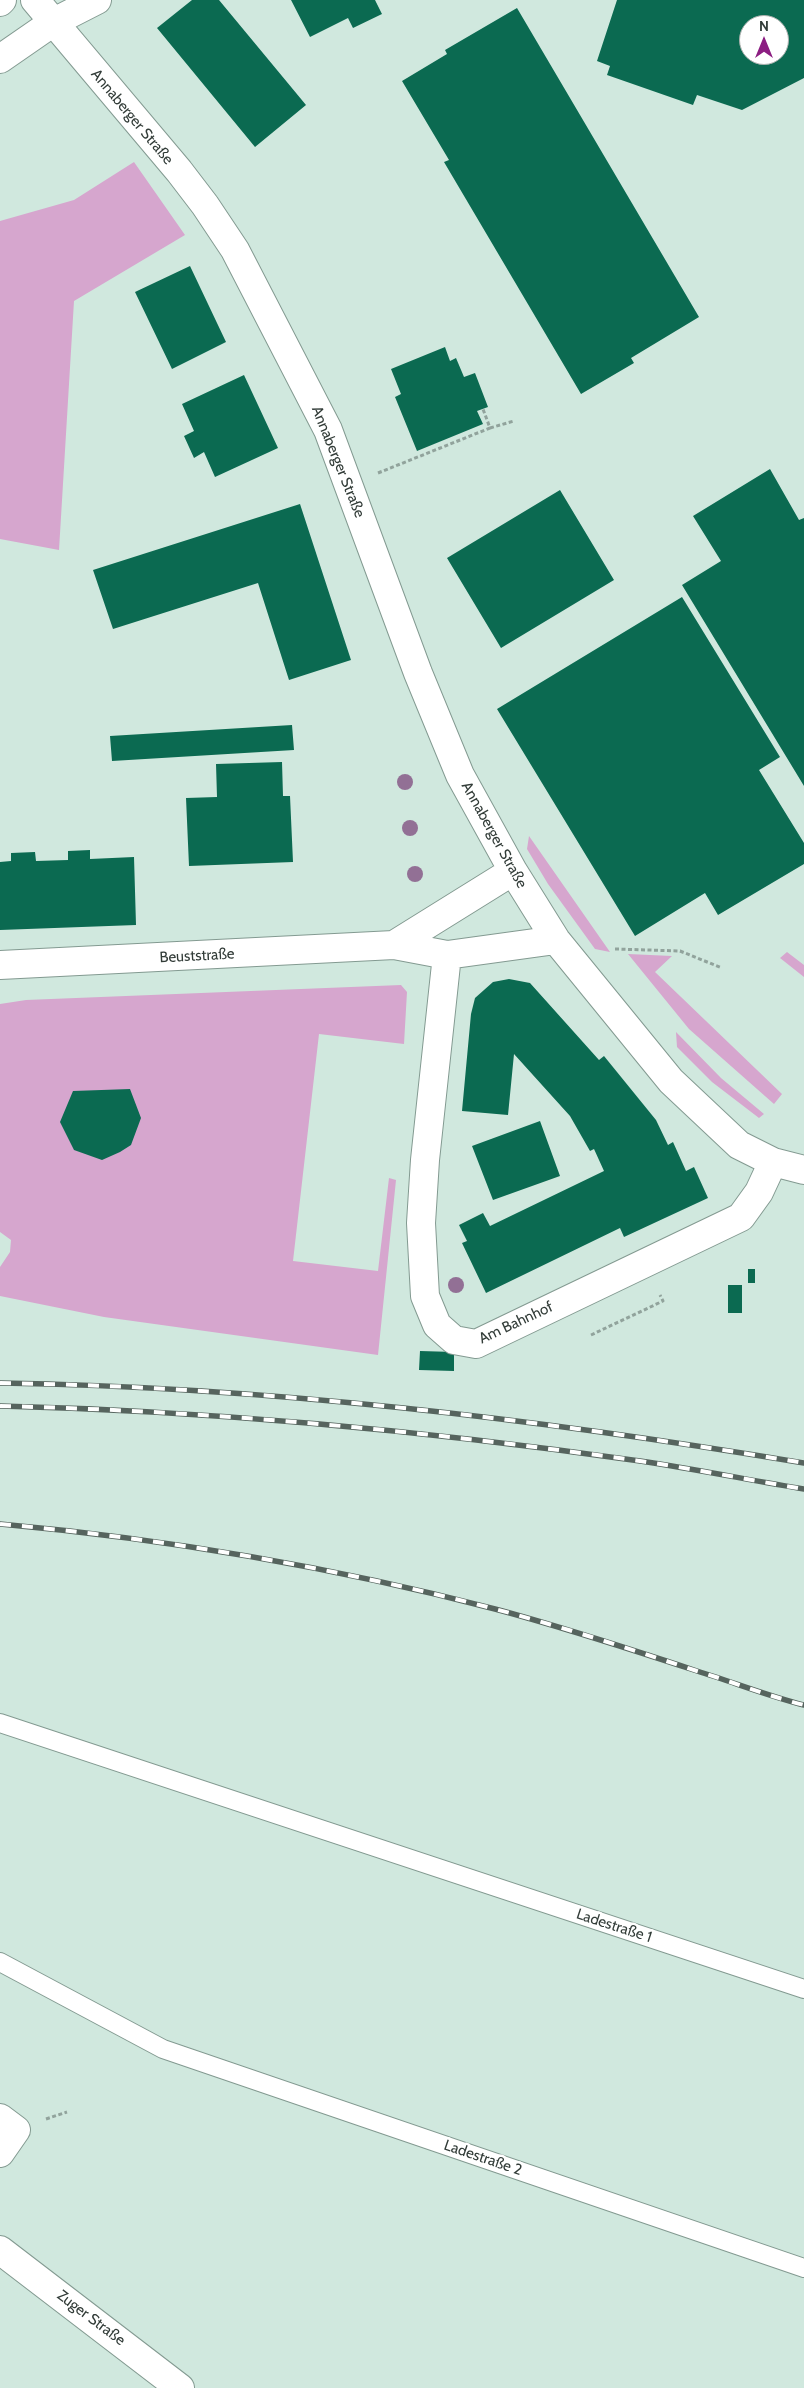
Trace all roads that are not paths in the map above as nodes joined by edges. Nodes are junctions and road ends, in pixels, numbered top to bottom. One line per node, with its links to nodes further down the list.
1 (35, 0): 3 (street, Annaberger Straße)
2 (97, 0): 3 (street)
3 (52, 23): 4 (street); 5 (street, Annaberger Straße)
4 (0, 59)
5 (513, 871): 6 (street, Annaberger Straße); 7 (street, Beuststraße)
6 (556, 940): 8 (street, Beuststraße); 10 (street)
7 (394, 945): 8 (street, Beuststraße); 9 (street, Beuststraße)
8 (447, 955): 10 (street, Am Bahnhof)
9 (0, 965)
10 (772, 1162): 11 (street)
11 (804, 1170)
12 (0, 1723): 14 (lane, Ladestraße 1)
13 (0, 1962): 18 (lane, Ladestraße 2)
14 (804, 1989)
15 (8, 2124): 16 (street)
16 (0, 2154)
17 (0, 2250): 19 (street, Zuger Straße)
18 (804, 2268)
19 (180, 2388)

